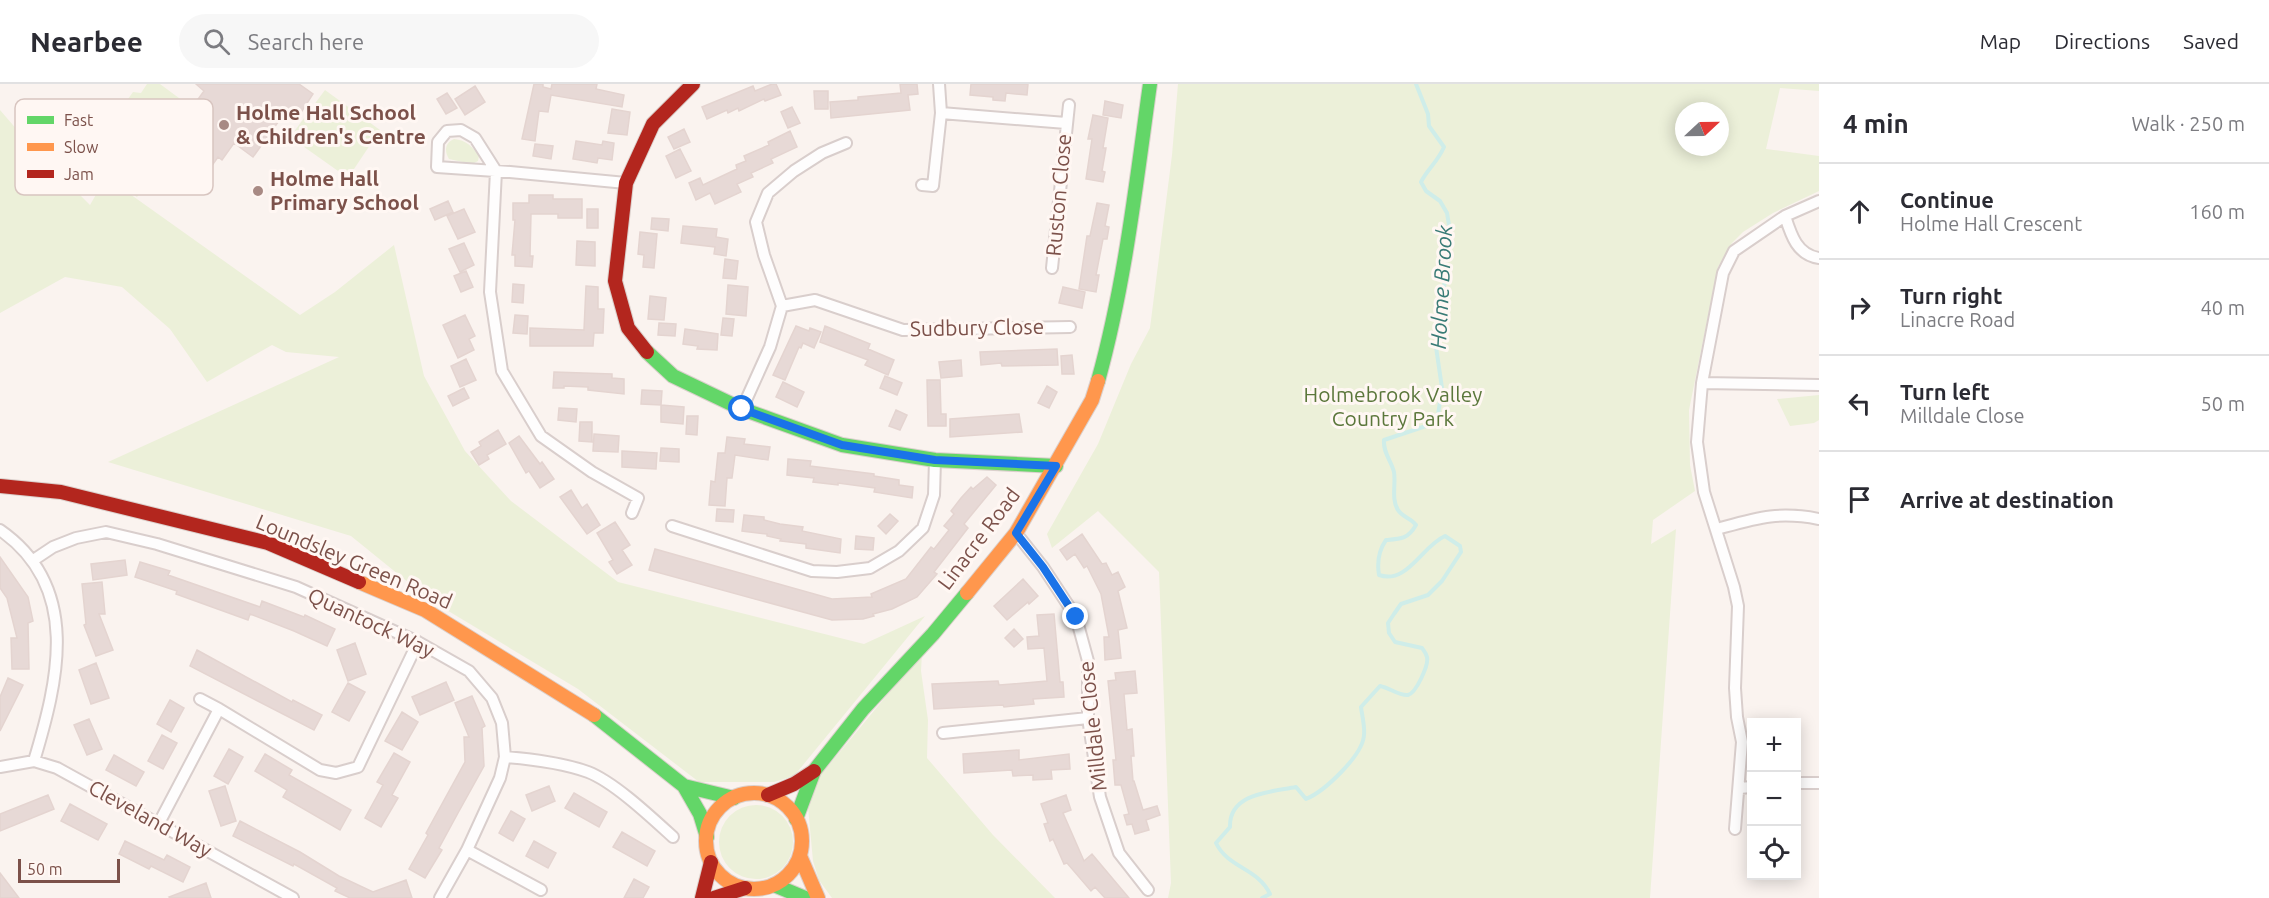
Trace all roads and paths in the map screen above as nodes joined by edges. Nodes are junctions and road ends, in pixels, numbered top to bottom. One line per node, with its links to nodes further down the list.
1 (693, 84): 9 (street)
2 (939, 84): 5 (street)
3 (1150, 84): 21 (street, Linacre Road)
4 (1069, 105): 6 (street, Ruston Close)
5 (941, 113): 6 (street, Ruston Close); 10 (street)
6 (1066, 123): 14 (street, Ruston Close)
7 (846, 143): 15 (street)
8 (496, 171): 8 (street); 9 (street); 23 (street)
9 (626, 183): 19 (street)
10 (921, 186)
11 (1819, 201): 12 (street)
12 (1785, 216): 13 (street); 17 (street)
13 (1819, 258)
14 (1052, 268)
15 (782, 306): 16 (street, Sudbury Close); 19 (street)
16 (1070, 327)
17 (1702, 383): 18 (street); 26 (street)
18 (1819, 385)
19 (742, 409): 20 (street)
20 (935, 460): 21 (street); 25 (street)
21 (1056, 466): 28 (street, Linacre Road)
22 (0, 486): 41 (street, Loundsley Green Road)
23 (632, 513)
24 (1819, 519): 26 (street)
25 (672, 526)
26 (1717, 529): 43 (street)
27 (0, 530): 29 (street)
28 (1016, 533): 33 (street, Milldale Close); 38 (street, Linacre Road)
29 (32, 561): 30 (street, Quantock Way); 36 (street)
30 (418, 642): 32 (street); 35 (street, Quantock Way)
31 (200, 699): 32 (street)
32 (219, 709): 47 (street)
33 (1088, 718): 34 (street); 57 (street, Milldale Close)
34 (943, 733)
35 (505, 758): 49 (street); 51 (street, Quantock Way)
36 (34, 761): 37 (street, Cleveland Way); 47 (street, Cleveland Way)
37 (0, 767)
38 (813, 771): 44 (street, Linacre Road); 46 (street, Linacre Road)
39 (1801, 783): 40 (street)
40 (1819, 783)
41 (684, 786): 45 (street, Loundsley Green Road); 50 (street, Loundsley Green Road)
42 (1747, 787): 43 (street)
43 (1739, 788): 48 (street)
44 (768, 795): 45 (street); 46 (street)
45 (734, 798): 50 (street)
46 (796, 819): 52 (street)
47 (159, 823): 58 (street, Cleveland Way)
48 (1735, 830)
49 (673, 837)
50 (706, 837): 53 (street)
51 (467, 850): 56 (street); 59 (street, Quantock Way)
52 (800, 856): 54 (street); 63 (street)
53 (711, 862): 55 (street); 60 (street)
54 (774, 885): 55 (street); 62 (street)
55 (745, 888): 61 (street)
56 (541, 890)
57 (1148, 890)
58 (293, 898)
59 (440, 898)
60 (702, 898)
61 (714, 898)
62 (805, 898)
63 (818, 898)

